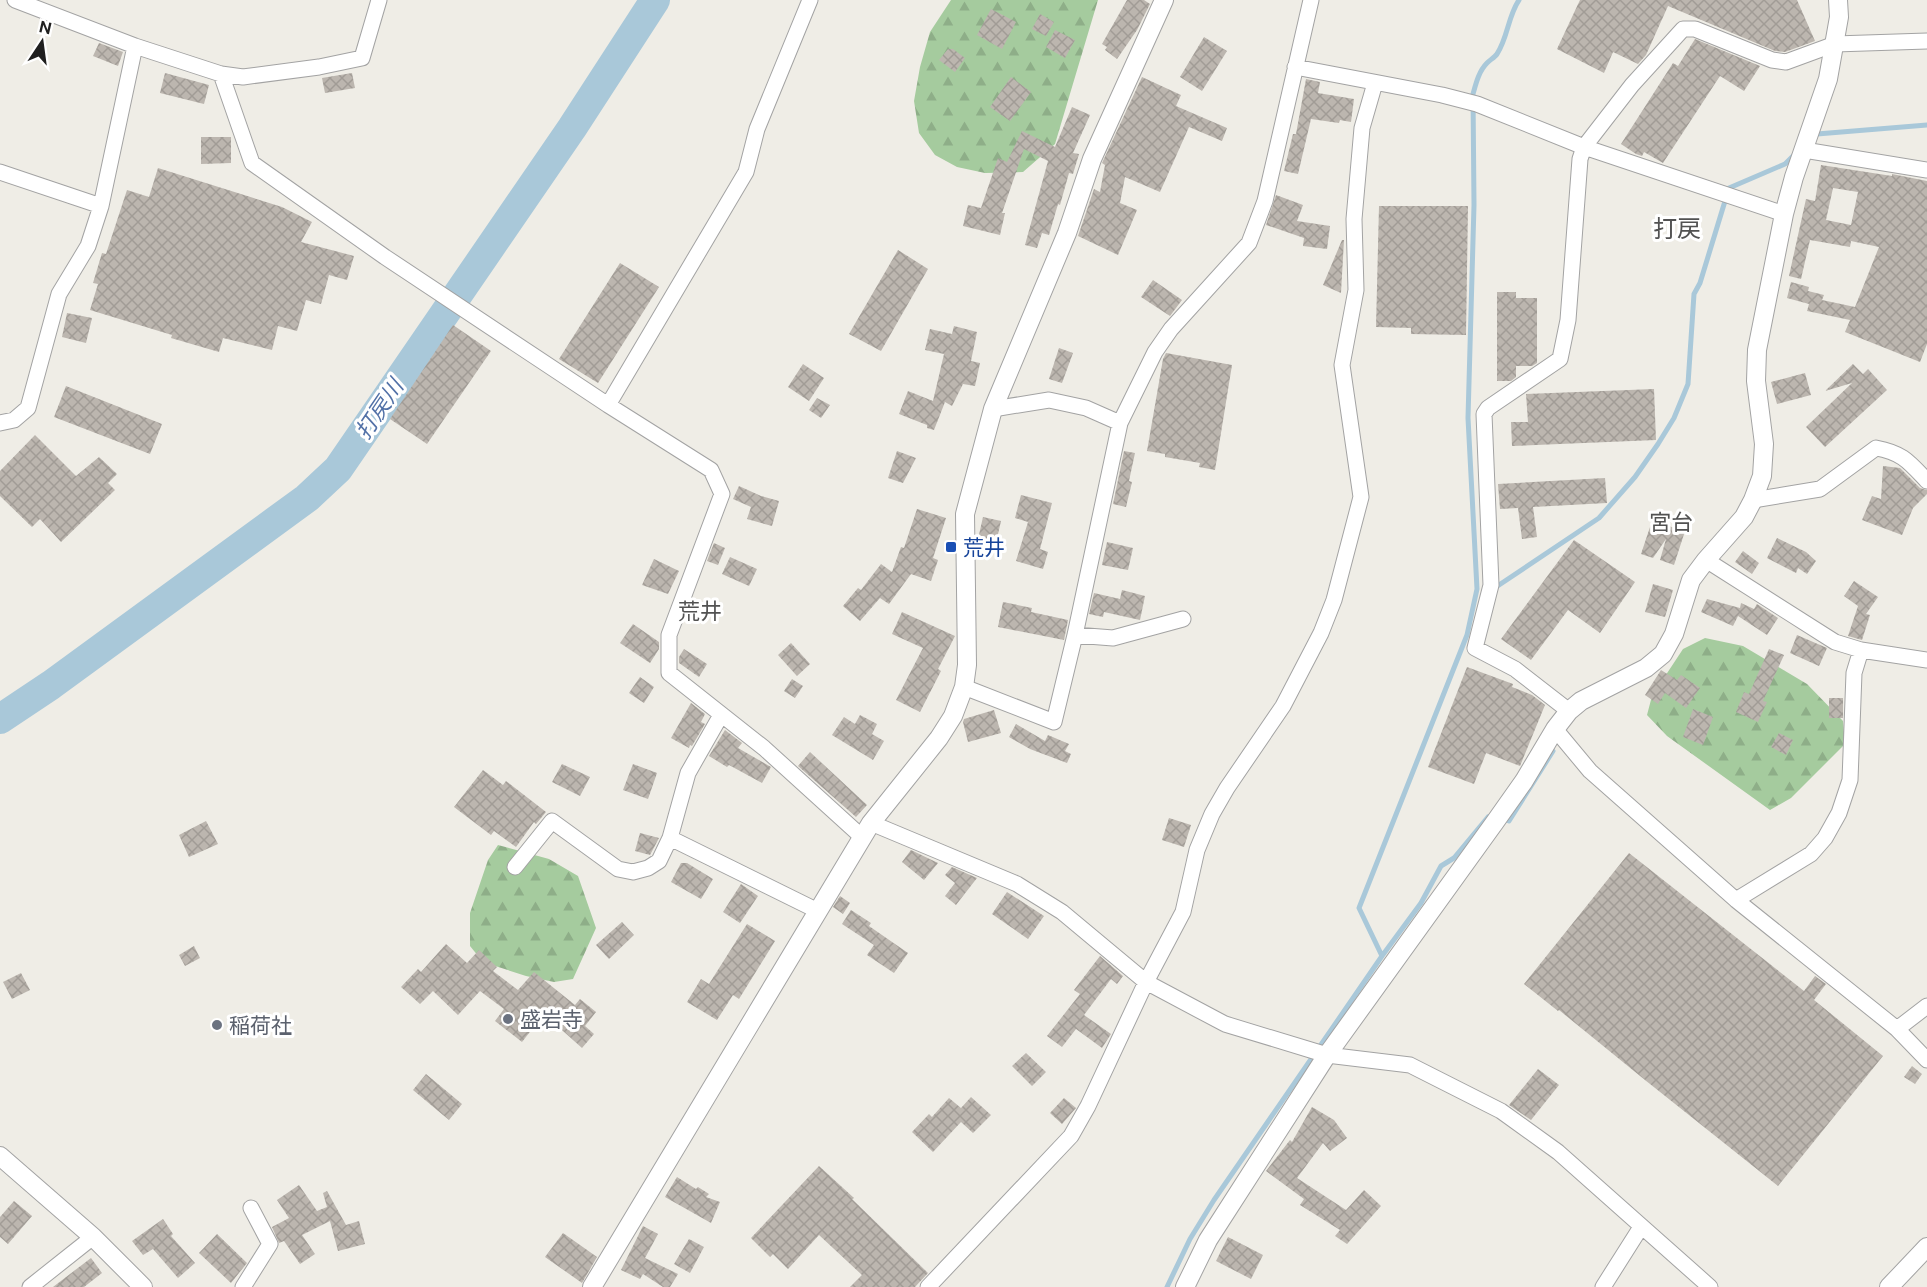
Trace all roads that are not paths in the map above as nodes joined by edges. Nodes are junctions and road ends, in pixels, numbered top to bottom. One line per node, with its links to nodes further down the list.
1 (15, 0): 9 (street)
2 (379, 0): 11 (street)
3 (810, 0): 19 (street)
4 (1163, 0): 20 (street)
5 (1311, 0): 10 (street)
6 (1838, 0): 8 (street)
7 (1927, 41): 8 (street)
8 (1835, 44): 13 (street); 14 (street)
9 (135, 46): 11 (street); 17 (street)
10 (1295, 67): 12 (street); 22 (street)
11 (221, 74): 19 (street)
12 (1375, 83): 13 (street); 39 (street)
13 (1584, 147): 18 (street); 31 (street)
14 (1804, 150): 15 (street); 18 (street)
15 (1927, 170)
16 (0, 172): 17 (street)
17 (101, 206): 21 (street)
18 (1784, 214): 24 (street)
19 (608, 405): 32 (street)
20 (993, 409): 22 (street); 30 (street)
21 (0, 423)
22 (1120, 423): 27 (street)
23 (1927, 481): 24 (street)
24 (1753, 500): 25 (street)
25 (1706, 560): 28 (street); 31 (street)
26 (1183, 619): 27 (street)
27 (1075, 635): 30 (street)
28 (1861, 650): 29 (street); 37 (street)
29 (1927, 660)
30 (964, 687): 34 (street)
31 (1569, 711): 33 (street)
32 (721, 715): 34 (street); 35 (street)
33 (1555, 729): 37 (street); 42 (street)
34 (867, 830): 38 (street); 39 (street)
35 (670, 838): 36 (street); 38 (street)
36 (515, 867)
37 (1736, 900): 41 (street)
38 (818, 911): 52 (street)
39 (1146, 982): 42 (street); 53 (street)
40 (1927, 1006): 41 (street)
41 (1897, 1029): 43 (street)
42 (1327, 1055): 46 (street); 54 (street)
43 (1927, 1060)
44 (0, 1156): 47 (street)
45 (251, 1208): 51 (street)
46 (1641, 1227): 55 (street); 56 (street)
47 (93, 1237): 49 (street); 50 (street)
48 (1927, 1247): 57 (street)
49 (30, 1287)
50 (143, 1287)
51 (243, 1287)
52 (592, 1287)
53 (928, 1287)
54 (1185, 1287)
55 (1603, 1287)
56 (1710, 1287)
57 (1889, 1287)

